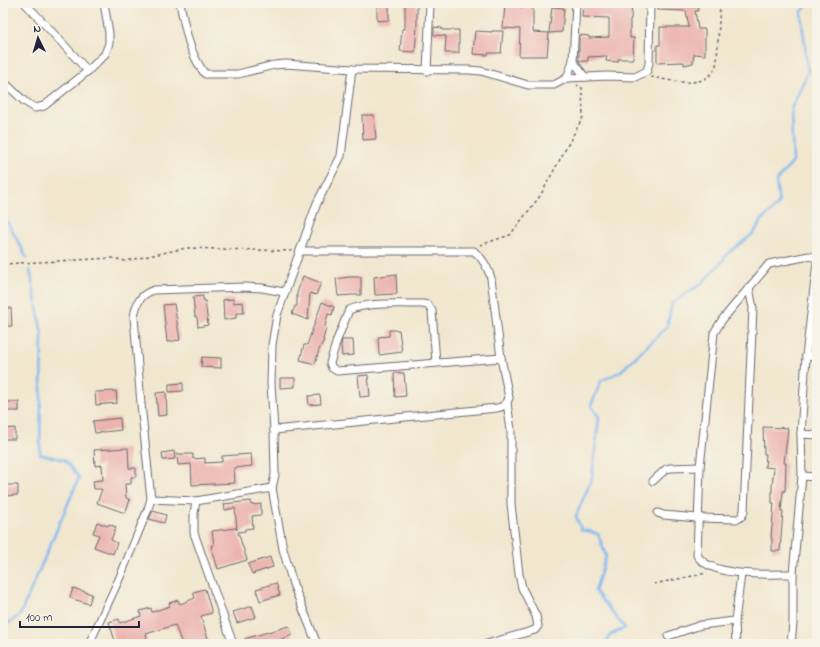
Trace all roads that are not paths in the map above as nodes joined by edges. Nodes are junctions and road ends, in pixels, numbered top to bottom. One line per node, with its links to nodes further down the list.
1 (25, 3): 9 (street)
2 (104, 3): 9 (street)
3 (180, 3): 8 (street)
4 (430, 3): 10 (street)
5 (576, 3): 7 (street)
6 (650, 3): 11 (street)
7 (573, 62): 11 (street); 12 (street)
8 (352, 69): 10 (street); 14 (street)
9 (88, 71): 13 (street)
10 (427, 71): 12 (street)
11 (585, 77): 12 (street)
12 (567, 78)
13 (3, 81)
14 (300, 251): 18 (street); 22 (street)
15 (817, 258): 17 (street)
16 (817, 263): 19 (street)
17 (749, 288): 28 (street); 36 (street)
18 (284, 292): 25 (street); 33 (street)
19 (815, 292): 20 (street)
20 (806, 356): 21 (street); 26 (street)
21 (817, 357)
22 (501, 358): 23 (street); 24 (street)
23 (436, 362): 23 (street)
24 (507, 403): 25 (street); 44 (street)
25 (274, 430): 32 (street)
26 (801, 434): 27 (street); 29 (street)
27 (817, 435)
28 (700, 467): 31 (street); 36 (street)
29 (802, 476): 30 (street); 38 (street)
30 (817, 477)
31 (653, 481)
32 (272, 488): 34 (street); 43 (street)
33 (151, 499): 34 (street); 41 (street)
34 (196, 501): 42 (street)
35 (658, 513): 36 (street)
36 (698, 518): 37 (street)
37 (741, 574): 38 (street); 39 (street)
38 (793, 574): 46 (street)
39 (735, 621): 40 (street); 45 (street)
40 (668, 636)
41 (89, 644)
42 (234, 644)
43 (317, 644)
44 (487, 644)
45 (736, 644)
46 (791, 644)

